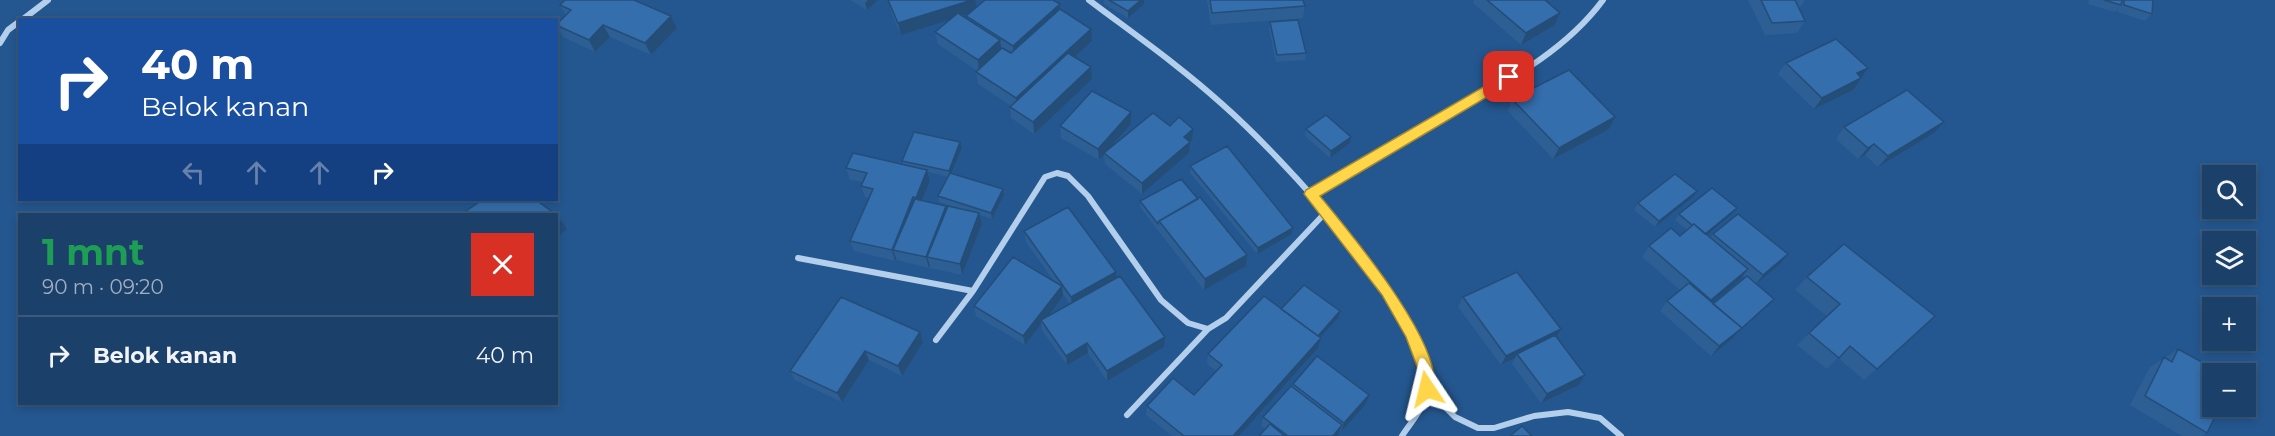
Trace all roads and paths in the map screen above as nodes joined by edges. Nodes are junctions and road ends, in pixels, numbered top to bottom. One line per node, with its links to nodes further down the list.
1 (48, 0): 4 (street)
2 (1089, 0): 7 (street)
3 (1603, 0): 7 (street)
4 (24, 18)
5 (18, 22): 6 (street)
6 (0, 43)
7 (1311, 194): 8 (street)
8 (1326, 212): 11 (street); 13 (street)
9 (798, 258): 10 (street)
10 (973, 291): 11 (street); 12 (street)
11 (1208, 329): 14 (street)
12 (936, 340)
13 (1427, 389): 15 (street); 16 (street)
14 (1127, 415)
15 (1402, 436)
16 (1621, 436)

